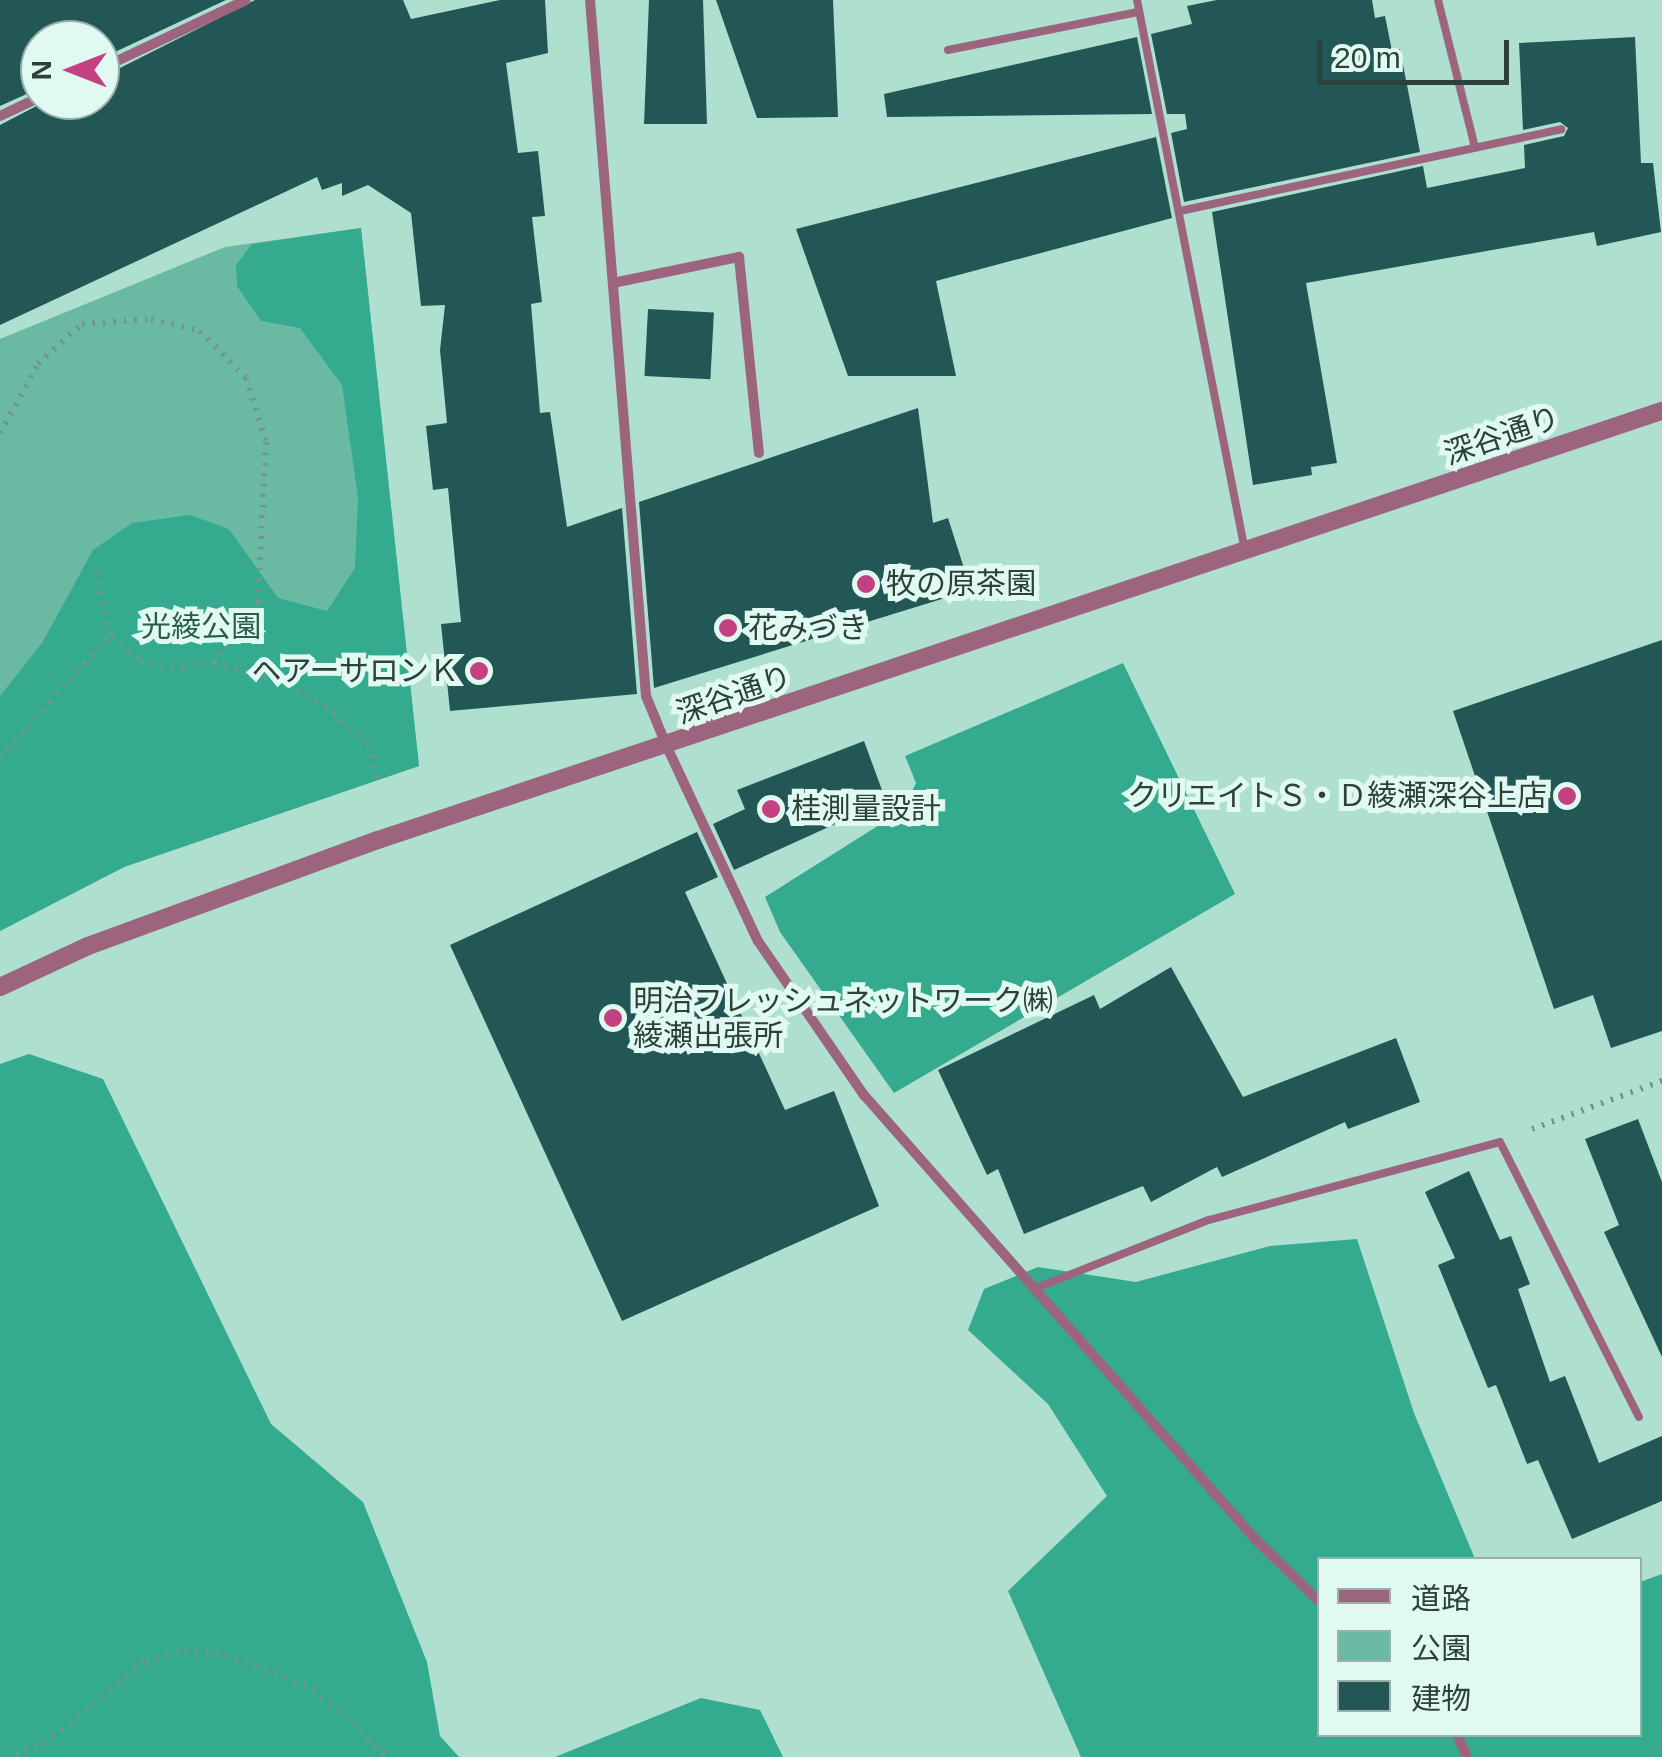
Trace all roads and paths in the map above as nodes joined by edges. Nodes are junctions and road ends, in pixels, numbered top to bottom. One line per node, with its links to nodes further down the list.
1 (246, 0): 7 (street)
2 (590, 0): 11 (street)
3 (1137, 0): 5 (lane)
4 (1438, 0): 9 (lane)
5 (1140, 12): 6 (lane); 10 (lane)
6 (948, 50)
7 (120, 60)
8 (1561, 128): 9 (lane)
9 (1474, 147): 10 (lane)
10 (1180, 211): 15 (lane)
11 (613, 283): 14 (street); 19 (street)
12 (1662, 411): 15 (street, 深谷通り)
13 (0, 433): 18 (path)
14 (760, 452)
15 (1245, 551): 19 (street, 深谷通り)
16 (96, 570): 17 (path)
17 (110, 635): 18 (path); 20 (path)
18 (214, 662): 21 (path)
19 (666, 747): 22 (street, 深谷通り); 25 (street)
20 (0, 758)
21 (378, 780)
22 (0, 986)
23 (1662, 1081): 24 (path)
24 (1500, 1142): 25 (lane); 26 (lane)
25 (1036, 1288): 27 (street)
26 (1639, 1417)
27 (1317, 1599)
28 (6, 1757): 29 (path)
29 (386, 1757)

